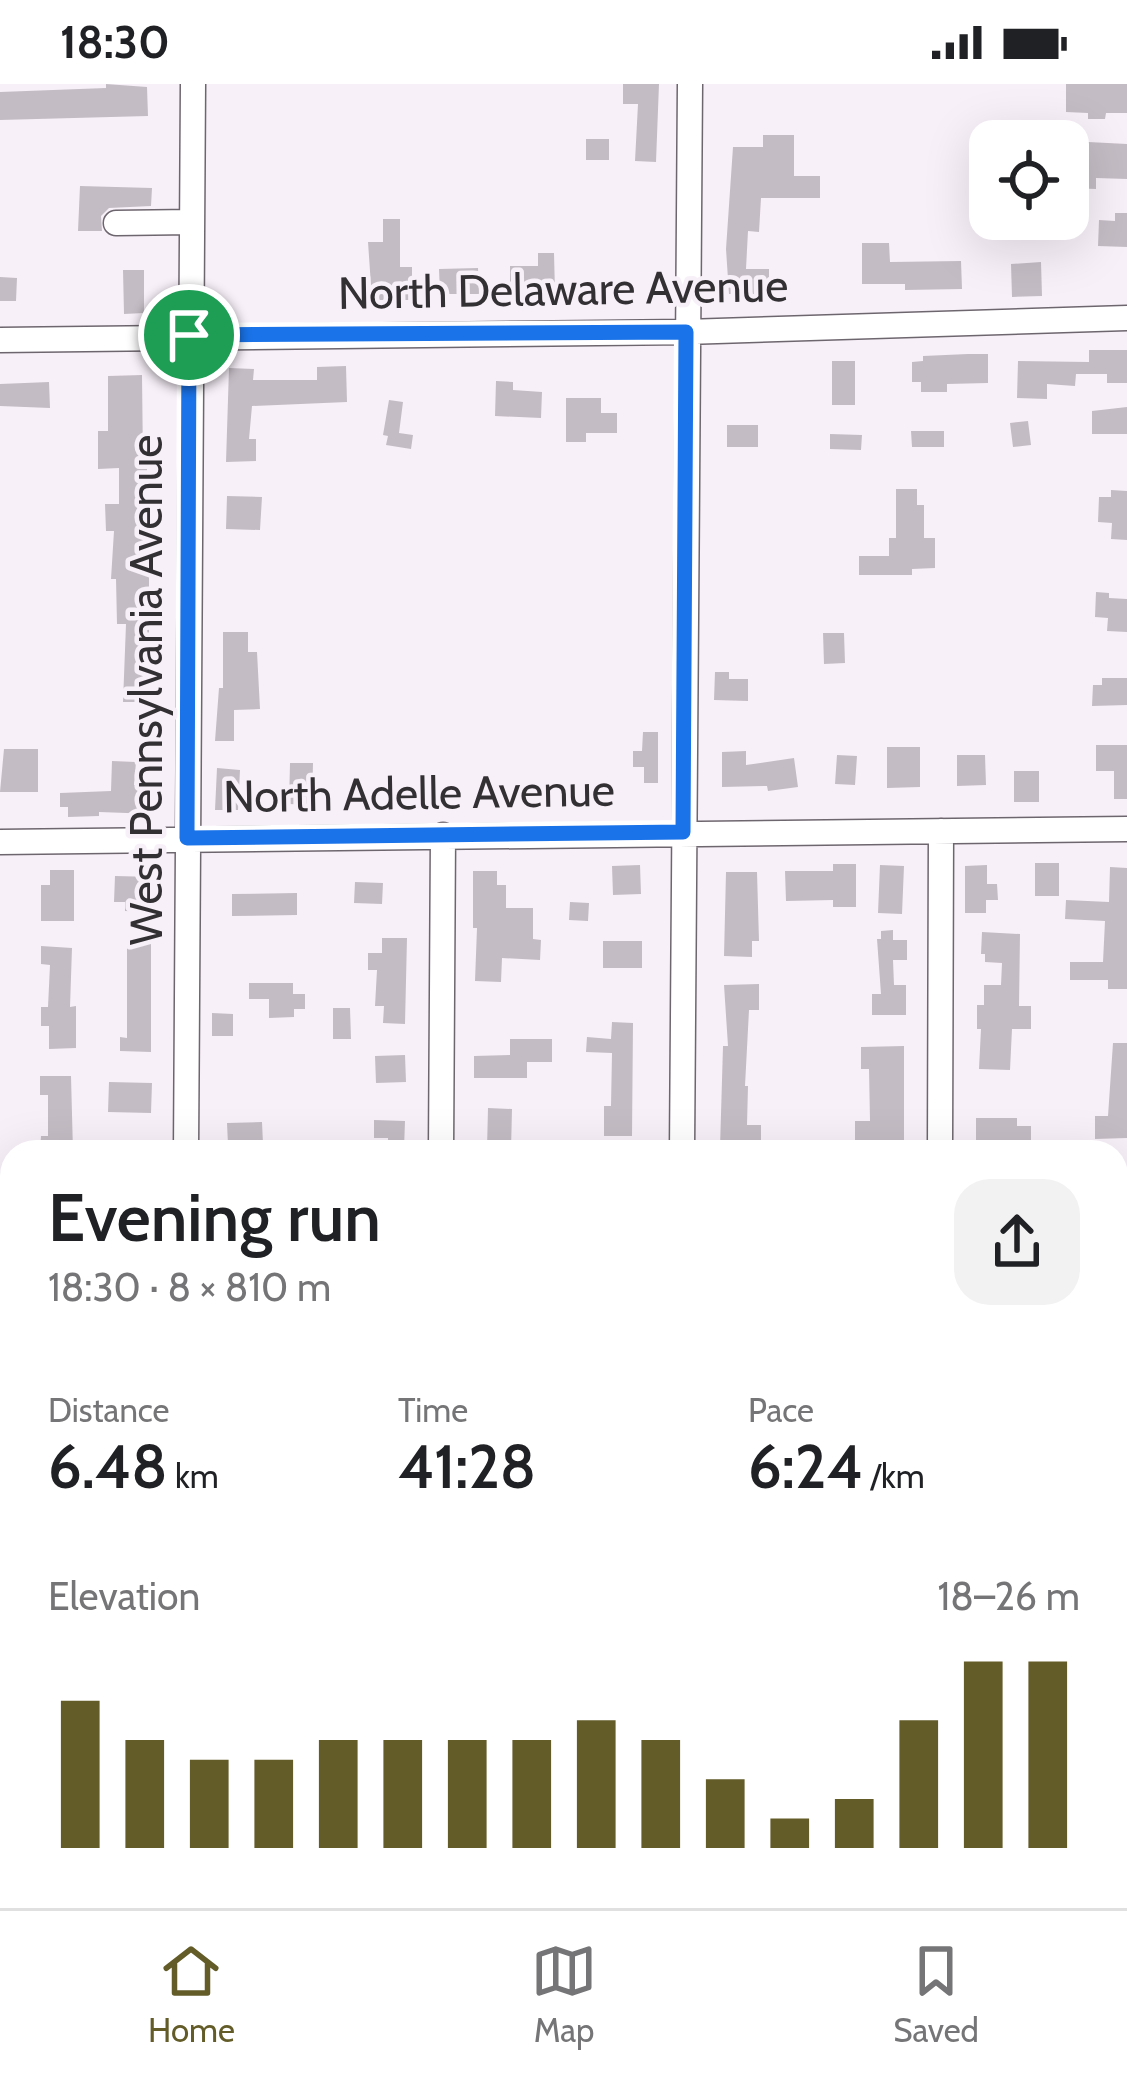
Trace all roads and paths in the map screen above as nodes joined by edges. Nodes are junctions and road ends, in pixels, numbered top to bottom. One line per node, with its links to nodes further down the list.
1 (193, 84): 3 (street, West Pennsylvania Avenue)
2 (690, 84): 6 (street)
3 (191, 222): 4 (street); 7 (street, West Pennsylvania Avenue)
4 (116, 223)
5 (1127, 318): 6 (street, North Delaware Avenue)
6 (686, 332): 7 (street, North Delaware Avenue); 11 (street)
7 (189, 335): 8 (street, North Delaware Avenue); 13 (street, West Pennsylvania Avenue)
8 (0, 340)
9 (1127, 829): 10 (street, North Adelle Avenue)
10 (941, 831): 11 (street, North Adelle Avenue); 18 (street)
11 (683, 832): 12 (street, North Adelle Avenue); 17 (street)
12 (443, 835): 13 (street, North Adelle Avenue); 16 (street)
13 (187, 838): 14 (street, North Adelle Avenue); 15 (street, West Pennsylvania Avenue)
14 (0, 842)
15 (186, 1140)
16 (441, 1140)
17 (682, 1140)
18 (940, 1140)

